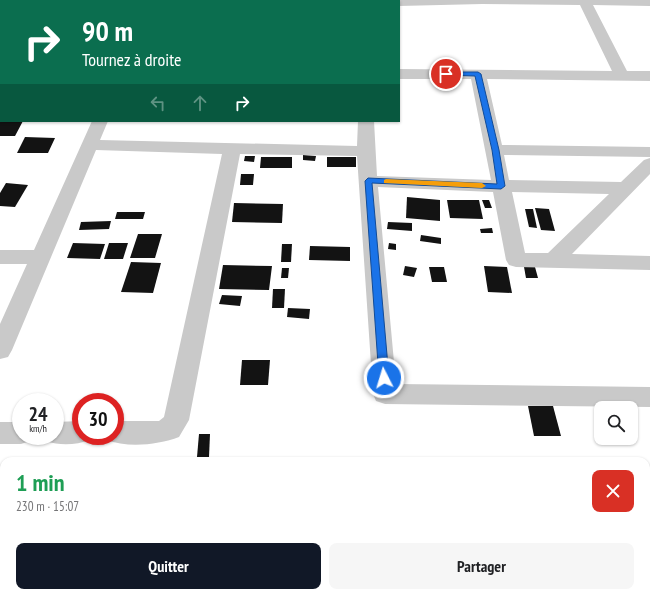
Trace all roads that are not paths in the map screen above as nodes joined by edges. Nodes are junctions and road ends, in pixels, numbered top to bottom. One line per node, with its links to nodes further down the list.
1 (482, 0): 2 (street); 3 (street)
2 (584, 1): 4 (street); 7 (street)
3 (400, 2)
4 (650, 2)
5 (400, 74): 6 (street)
6 (478, 74): 7 (street); 13 (street)
7 (622, 76): 8 (street)
8 (650, 76)
9 (100, 122): 11 (street)
10 (366, 122): 14 (street)
11 (90, 145): 12 (street); 21 (street)
12 (232, 149): 14 (street); 26 (street)
13 (496, 150): 15 (street); 18 (street)
14 (366, 151): 17 (street)
15 (650, 152)
16 (650, 164): 19 (street)
17 (368, 181): 18 (street); 25 (street)
18 (501, 186): 19 (street); 22 (street)
19 (624, 188): 22 (street)
20 (0, 257): 21 (street)
21 (39, 257): 24 (street)
22 (553, 261): 23 (street)
23 (650, 264)
24 (0, 350)
25 (650, 397)
26 (124, 432)
27 (0, 433): 28 (street)
28 (12, 433)

